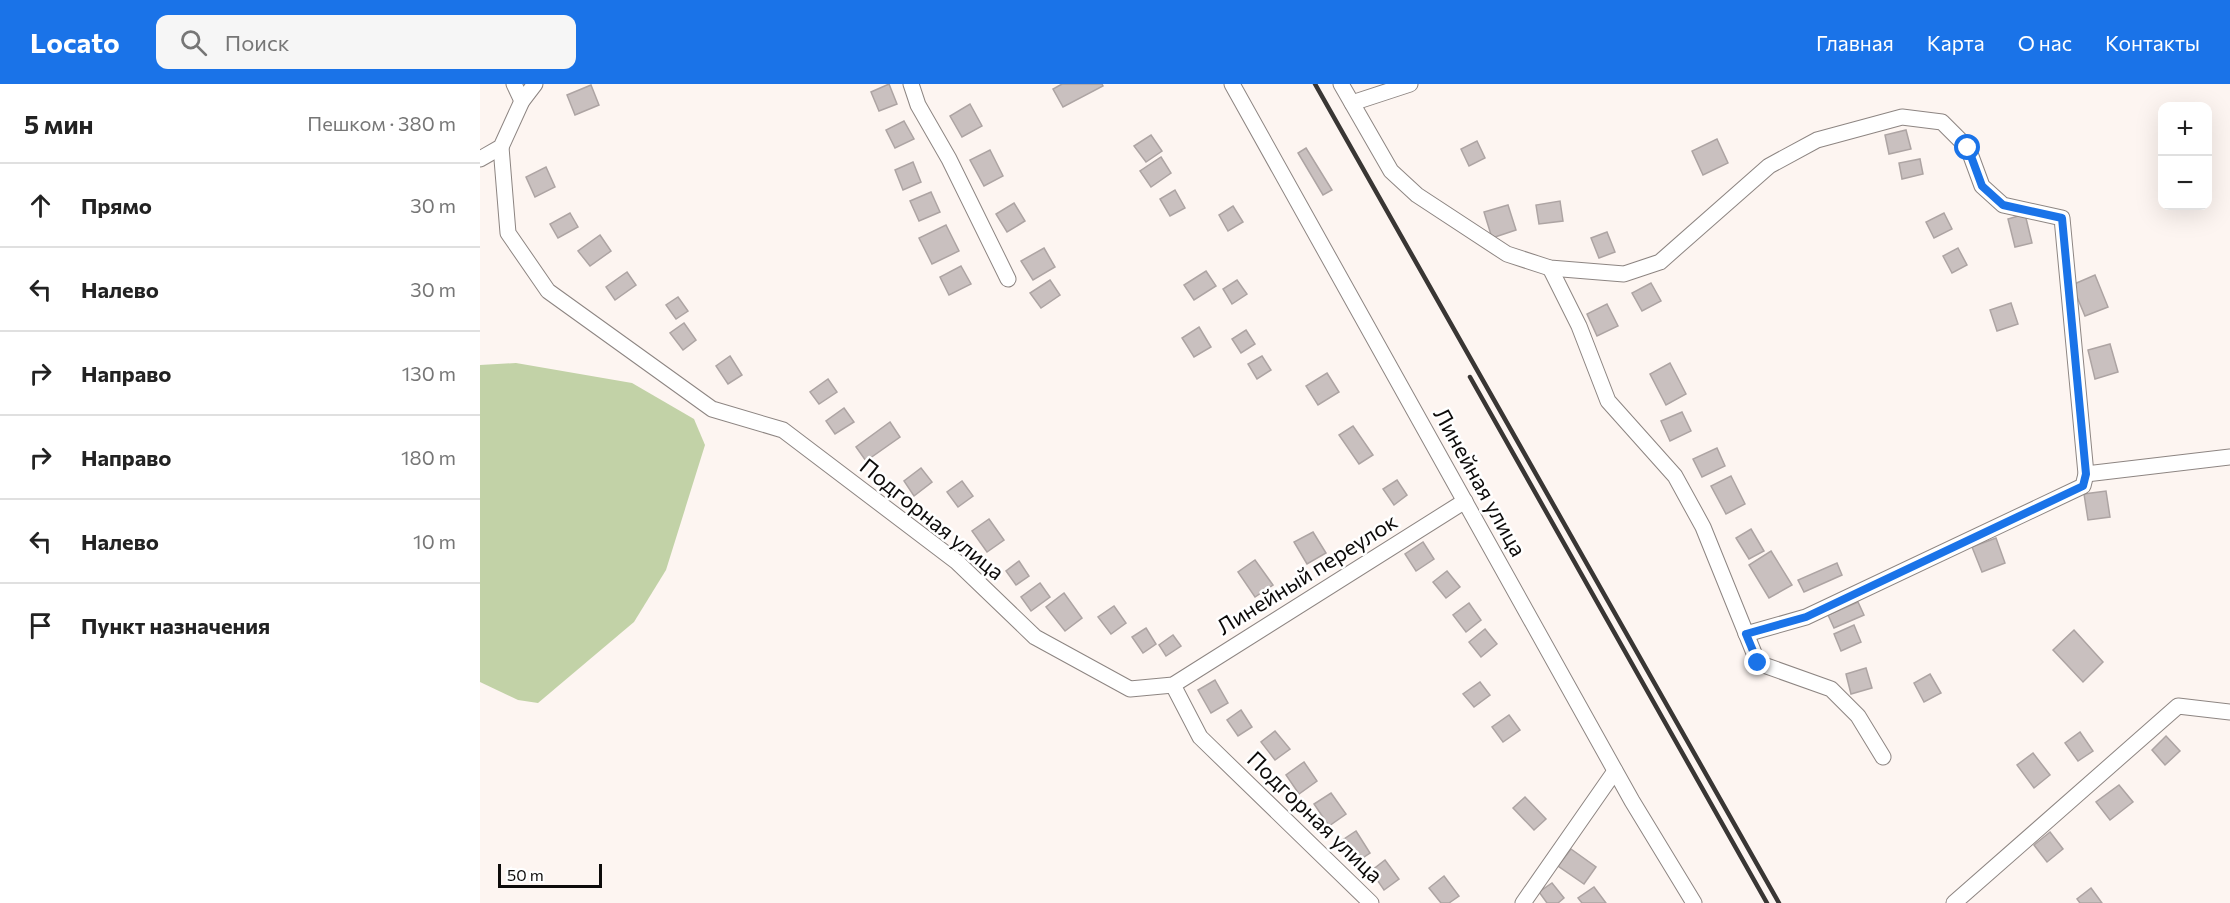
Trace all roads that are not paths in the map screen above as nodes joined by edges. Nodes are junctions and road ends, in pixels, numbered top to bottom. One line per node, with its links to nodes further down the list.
1 (514, 84): 7 (street)
2 (535, 84): 7 (street)
3 (911, 84): 12 (street)
4 (1232, 84): 15 (street, Линейная улица)
5 (1341, 84): 8 (street)
6 (1410, 84): 8 (street)
7 (522, 101): 9 (street)
8 (1352, 103): 11 (street)
9 (501, 147): 10 (street); 17 (street, Подгорная улица)
10 (480, 159)
11 (1550, 268): 14 (street); 16 (street)
12 (1008, 279)
13 (2230, 457): 14 (street)
14 (2086, 474): 16 (street)
15 (1465, 501): 17 (street, Линейный переулок); 20 (street, Линейная улица)
16 (1746, 634): 19 (street)
17 (1173, 685): 22 (street, Подгорная улица)
18 (2230, 712): 26 (street)
19 (1883, 757)
20 (1616, 771): 21 (street, Линейная улица); 23 (street)
21 (1680, 878): 24 (street); 25 (street, Линейная улица)
22 (1371, 903)
23 (1523, 903)
24 (1680, 903)
25 (1694, 903)
26 (1954, 903)

